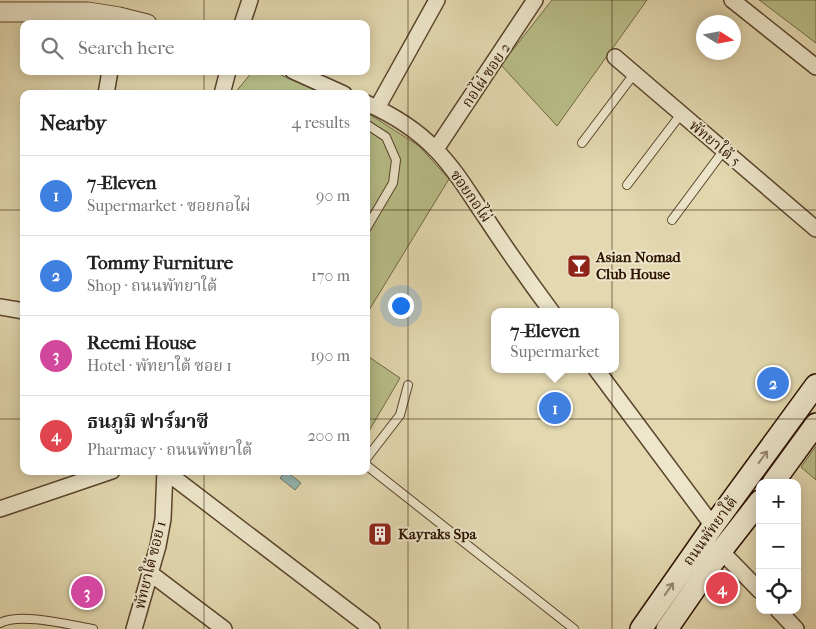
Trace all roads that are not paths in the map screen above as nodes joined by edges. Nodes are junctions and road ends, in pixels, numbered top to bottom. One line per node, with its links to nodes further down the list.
1 (250, 0): 8 (street)
2 (437, 0): 18 (street)
3 (535, 0): 22 (street, กอไผ่ ซอย 2)
4 (732, 0): 10 (street)
5 (88, 6): 6 (street); 7 (street)
6 (0, 13)
7 (118, 20)
8 (243, 20)
9 (615, 57): 11 (street, พัทยาใต้ 5)
10 (816, 67)
11 (634, 74): 19 (street, พัทยาใต้ 5); 21 (lane)
12 (109, 75): 15 (street)
13 (227, 75): 16 (street)
14 (302, 75): 17 (street)
15 (107, 90)
16 (223, 90)
17 (335, 90)
18 (371, 106): 22 (street, ซอยกอไผ่)
19 (681, 114): 23 (street, พัทยาใต้ 5); 24 (lane)
20 (370, 127): 26 (lane)
21 (582, 143)
22 (436, 149): 29 (street, ซอยกอไผ่)
23 (724, 150): 25 (lane); 27 (street, พัทยาใต้ 5)
24 (627, 185)
25 (672, 220)
26 (370, 223)
27 (816, 229)
28 (0, 307): 30 (street)
29 (549, 308)
30 (20, 310)
31 (599, 373): 43 (street)
32 (408, 385): 35 (lane)
33 (816, 385): 43 (main road, ถนนพัทยาใต้, one-way to 33)
34 (816, 424): 40 (main road)
35 (370, 454)
36 (370, 467): 53 (lane)
37 (100, 475): 42 (street)
38 (164, 475): 45 (street, พัทยาใต้ ซอย 1)
39 (169, 475): 52 (street)
40 (776, 479)
41 (756, 506): 44 (main road, ถนนพัทยาใต้)
42 (0, 509)
43 (713, 526): 54 (main road, ถนนพัทยาใต้, one-way to 43)
44 (721, 552): 46 (street); 55 (main road, ถนนพัทยาใต้)
45 (150, 573): 50 (street, พัทยาใต้ ซอย 1); 51 (street)
46 (756, 588)
47 (782, 614): 56 (street)
48 (0, 623): 49 (lane)
49 (93, 629)
50 (134, 629)
51 (224, 629)
52 (372, 629)
53 (574, 629)
54 (641, 629)
55 (667, 629)
56 (796, 629)

